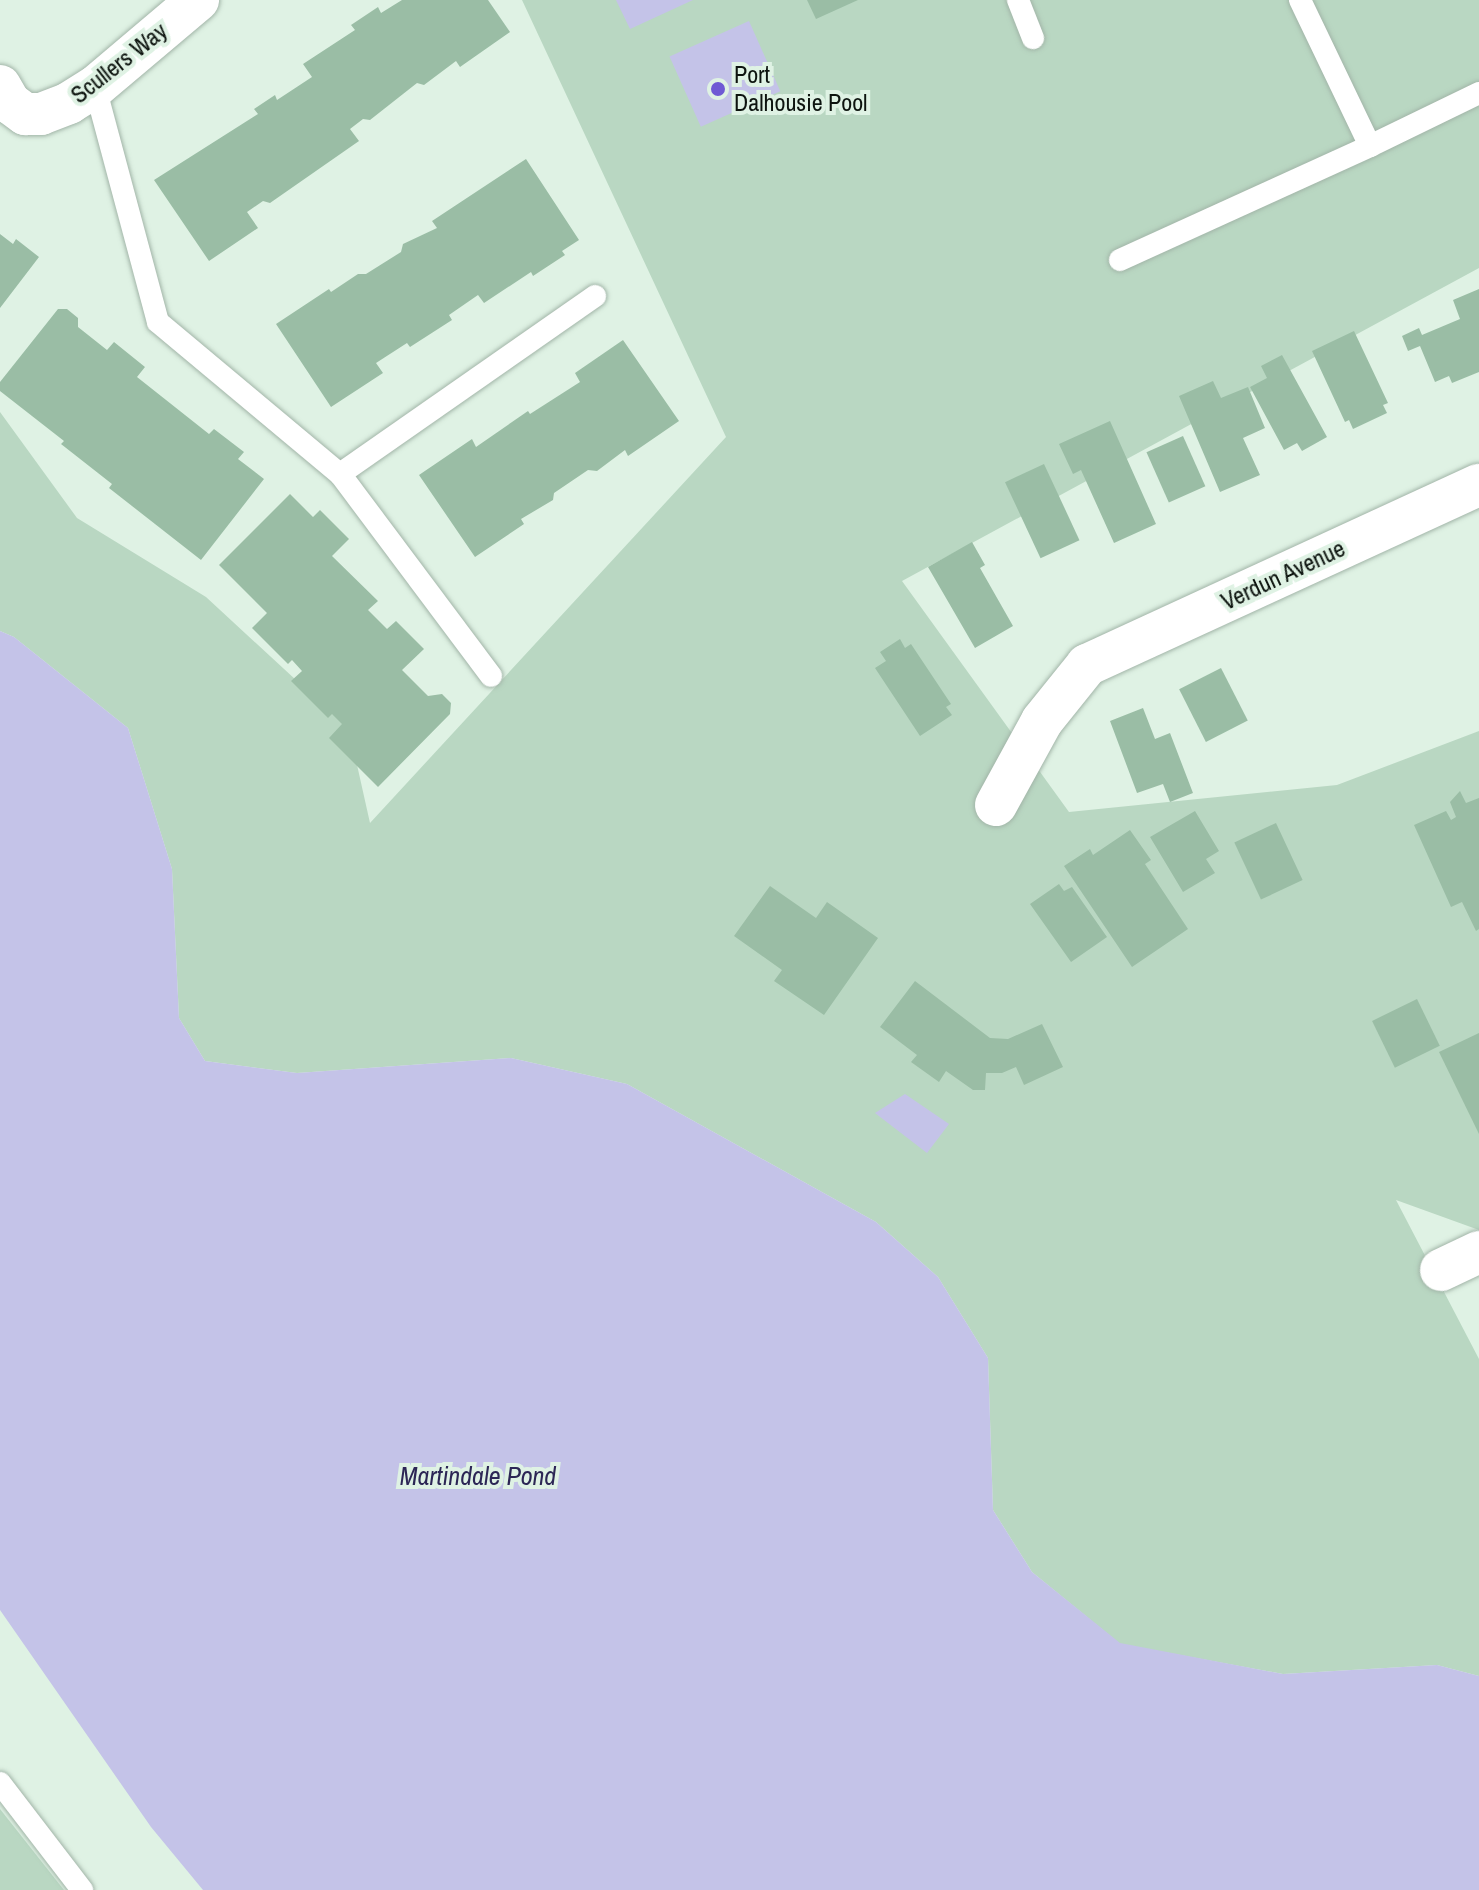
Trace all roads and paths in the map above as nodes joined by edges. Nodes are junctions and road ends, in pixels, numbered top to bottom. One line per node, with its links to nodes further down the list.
1 (198, 0): 6 (street, Scullers Way)
2 (1018, 0): 4 (lane)
3 (1300, 0): 8 (lane)
4 (1033, 38)
5 (0, 86): 6 (street, Scullers Way)
6 (95, 87): 11 (lane)
7 (1479, 93): 8 (lane)
8 (1370, 146): 9 (lane)
9 (1120, 260)
10 (595, 296): 11 (lane)
11 (340, 474): 13 (lane)
12 (1479, 485): 14 (street, Verdun Avenue)
13 (491, 676)
14 (996, 805)
15 (1479, 1252): 16 (street)
16 (1441, 1270)
17 (0, 1783): 18 (lane)
18 (82, 1890)

